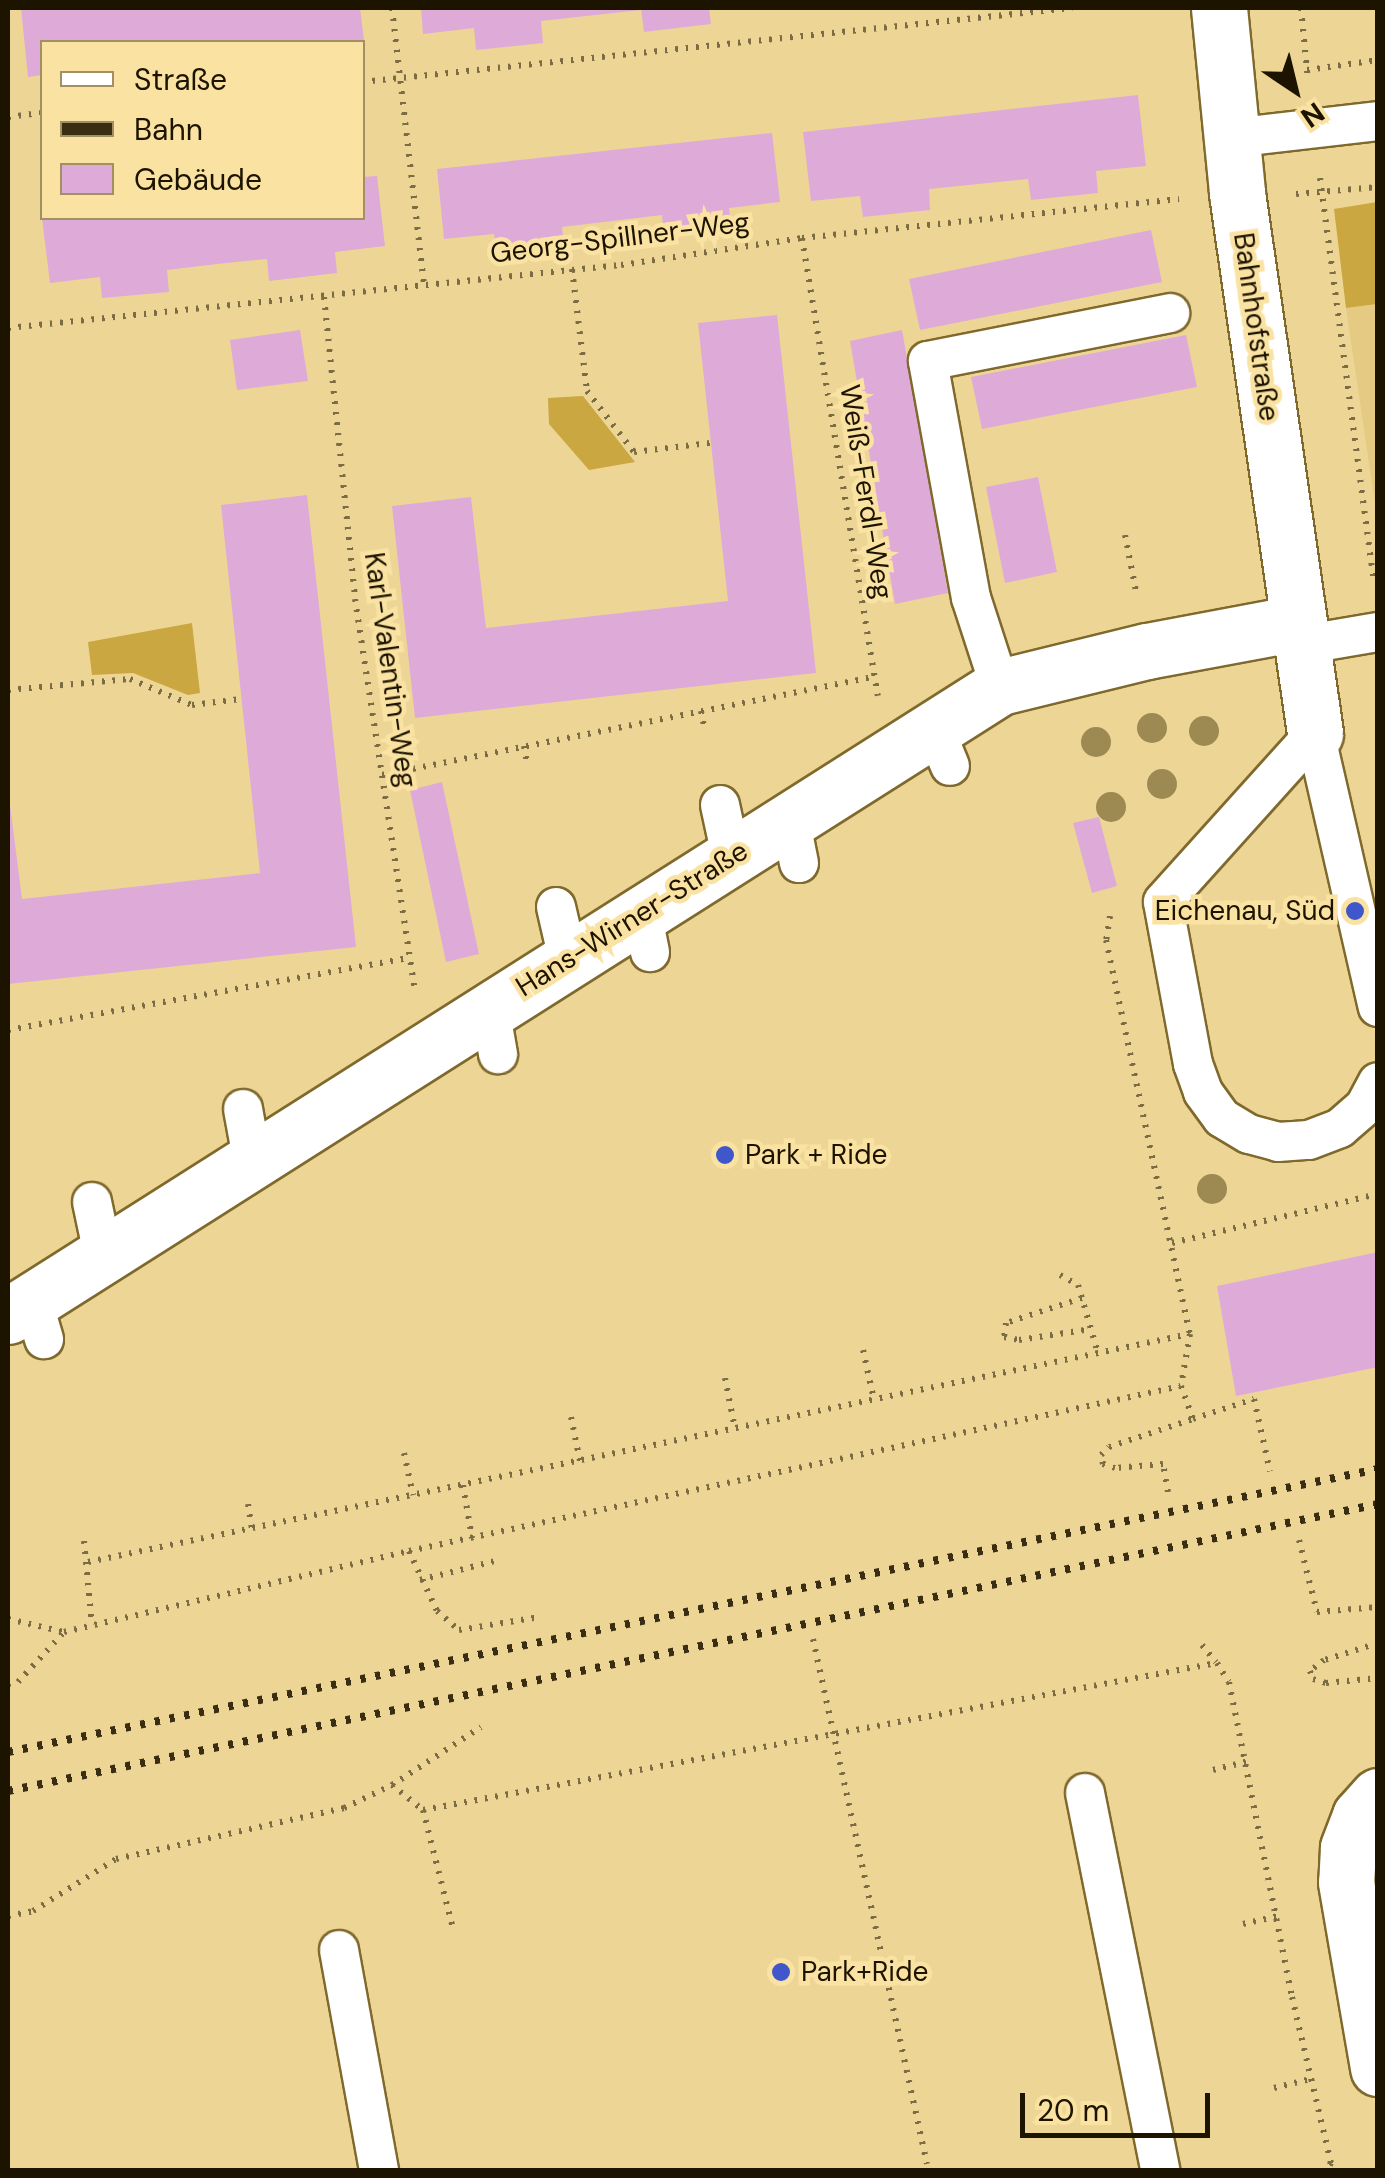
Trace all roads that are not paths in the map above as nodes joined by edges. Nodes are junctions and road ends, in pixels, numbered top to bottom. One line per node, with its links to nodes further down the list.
1 (1219, 8): 3 (street, Bahnhofstraße)
2 (1378, 121): 3 (lane)
3 (1232, 138): 6 (street, Bahnhofstraße)
4 (1170, 313): 7 (lane)
5 (1378, 632): 6 (lane)
6 (1299, 634): 7 (street, Hans-Wirner-Straße); 8 (street, Bahnhofstraße)
7 (1000, 688): 11 (street, Hans-Wirner-Straße)
8 (1315, 733): 9 (lane, Bahnhofstraße); 10 (lane)
9 (1378, 1007)
10 (1378, 1082)
11 (28, 1318)
12 (1085, 1792): 17 (lane)
13 (1378, 1796): 15 (street)
14 (339, 1950): 16 (lane)
15 (1378, 2068)
16 (379, 2170)
17 (1160, 2170)

